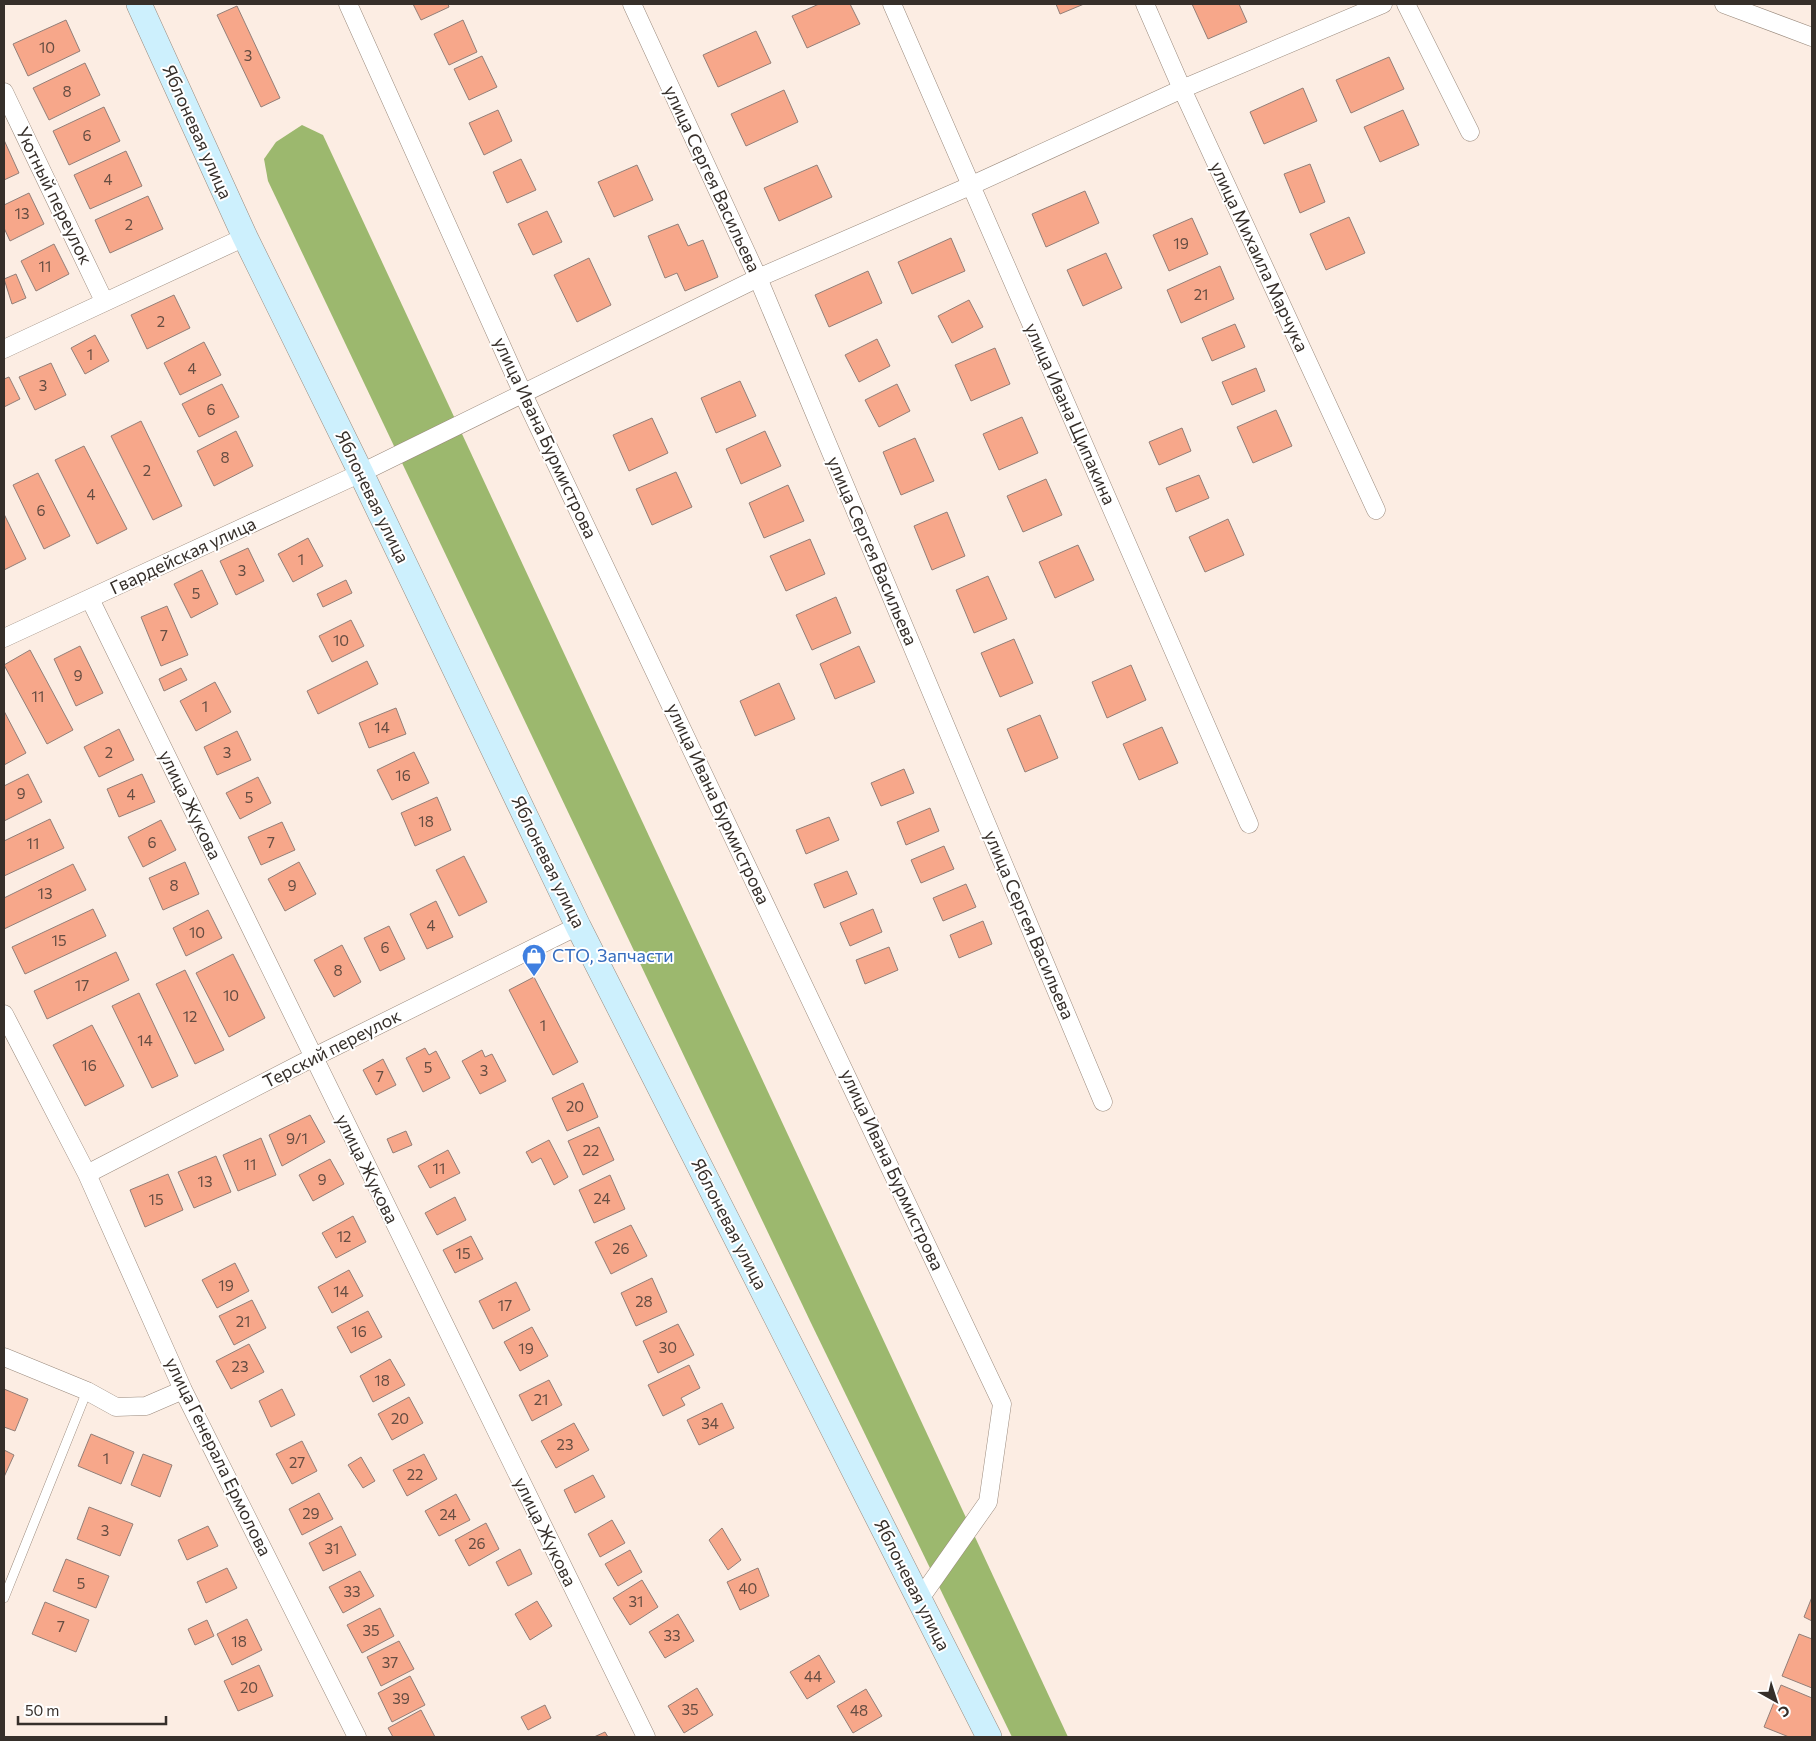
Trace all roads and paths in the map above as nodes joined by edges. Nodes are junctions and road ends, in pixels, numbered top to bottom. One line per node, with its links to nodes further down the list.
1 (139, 4): 14 (street, Яблоневая улица)
2 (348, 4): 18 (street, улица Ивана Бурмистрова)
3 (632, 4): 15 (street, улица Сергея Васильева)
4 (892, 4): 13 (street, улица Ивана Щипакина)
5 (1145, 4): 10 (street, улица Михаила Марчука)
6 (1383, 4): 10 (street, Гвардейская улица)
7 (1406, 4): 12 (street)
8 (1724, 4): 9 (street)
9 (1812, 37)
10 (1182, 90): 13 (street, Гвардейская улица); 20 (street, улица Михаила Марчука)
11 (4, 92): 16 (street, Уютный переулок)
12 (1470, 132)
13 (970, 186): 15 (street, Гвардейская улица); 23 (street, улица Ивана Щипакина)
14 (244, 237): 16 (street); 19 (street, Яблоневая улица)
15 (758, 278): 18 (street, Гвардейская улица); 27 (street, улица Сергея Васильева)
16 (104, 301): 17 (street)
17 (4, 349)
18 (523, 394): 19 (street, Гвардейская улица); 33 (street, улица Ивана Бурмистрова)
19 (361, 474): 21 (street, Гвардейская улица); 24 (street, Яблоневая улица)
20 (1376, 510)
21 (90, 599): 22 (street, Гвардейская улица); 26 (street, улица Жукова)
22 (4, 638)
23 (1249, 824)
24 (578, 926): 26 (street, Терский переулок); 33 (street, Яблоневая улица)
25 (4, 1014): 28 (street, улица Генерала Ермолова)
26 (312, 1058): 28 (street, Терский переулок); 35 (street, улица Жукова)
27 (1103, 1102)
28 (87, 1174): 30 (street, улица Генерала Ермолова)
29 (4, 1357): 31 (street)
30 (183, 1390): 31 (street); 34 (street, улица Генерала Ермолова)
31 (86, 1391): 32 (lane)
32 (4, 1598)
33 (919, 1600): 36 (street, Яблоневая улица)
34 (356, 1737)
35 (646, 1737)
36 (989, 1737)

